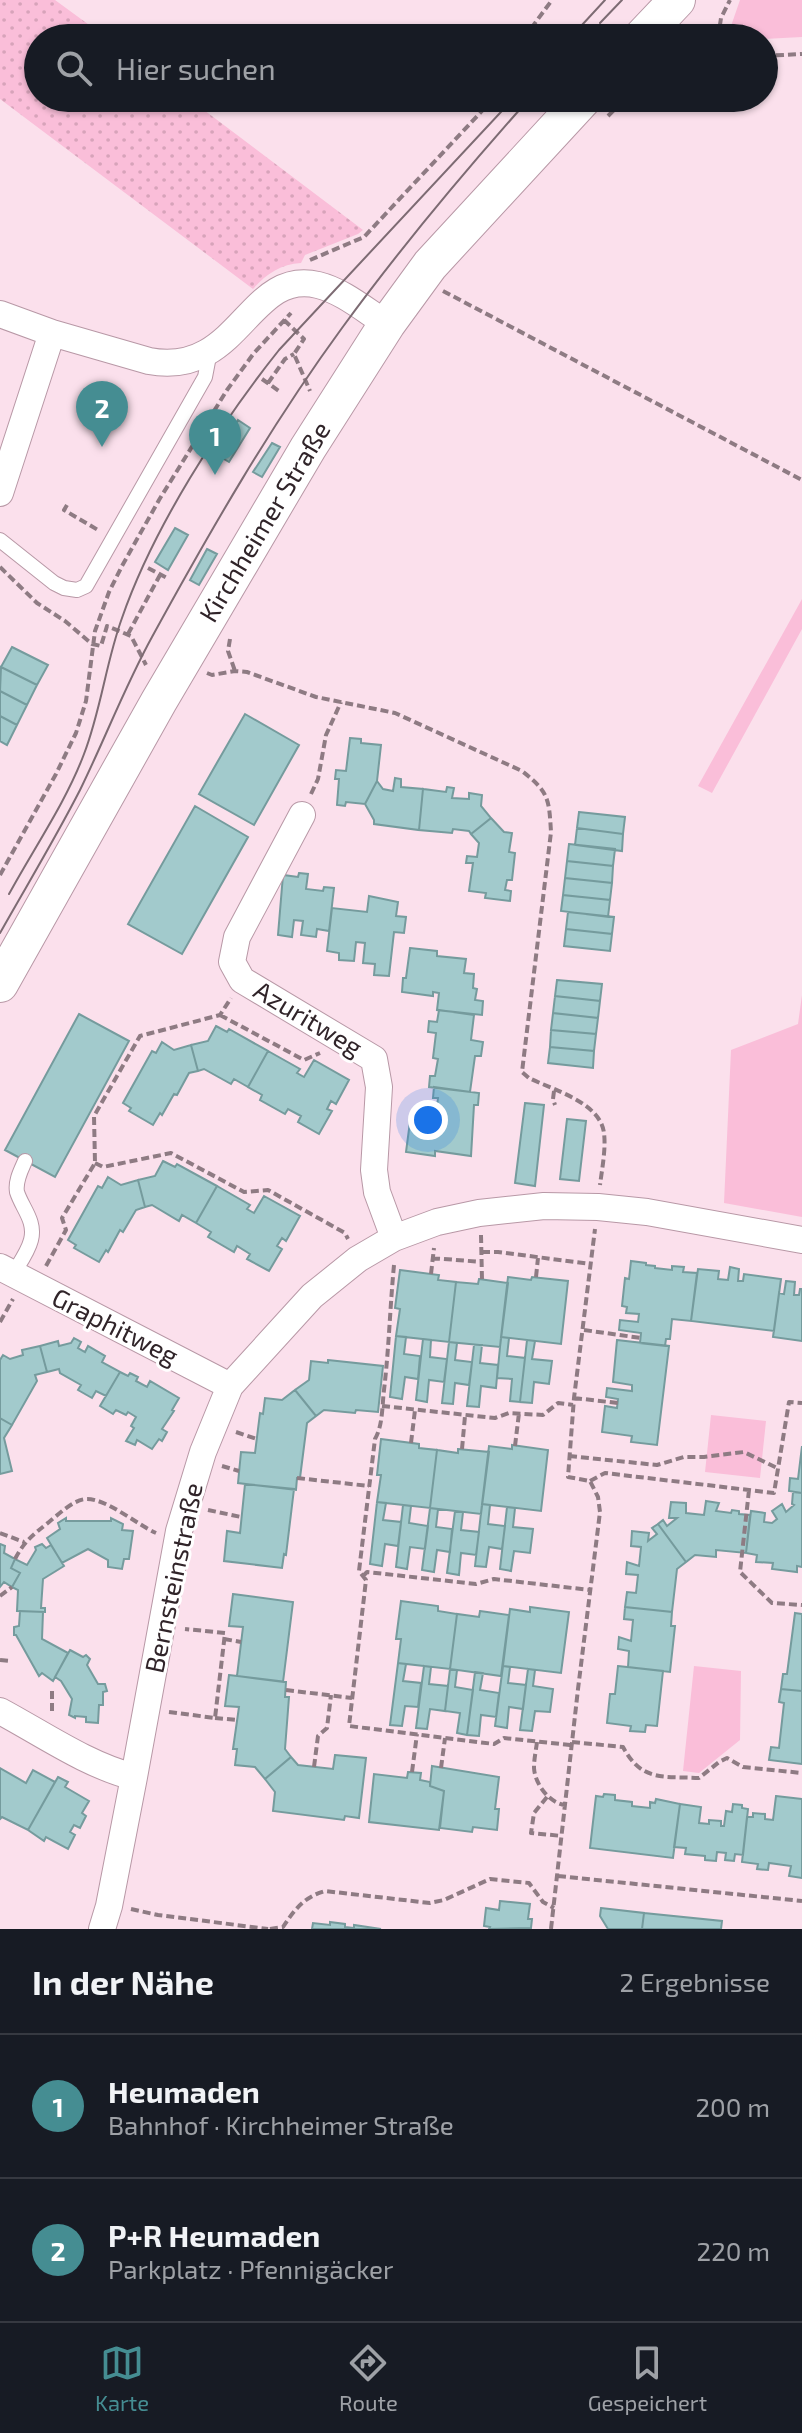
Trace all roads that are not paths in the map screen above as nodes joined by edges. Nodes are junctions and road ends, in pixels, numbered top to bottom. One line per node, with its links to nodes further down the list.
1 (677, 0): 2 (main road)
2 (654, 24)
3 (591, 112): 5 (main road, Kirchheimer Straße)
4 (0, 314): 6 (street)
5 (387, 324): 7 (street); 11 (main road, Kirchheimer Straße)
6 (52, 333): 7 (street); 8 (street)
7 (210, 351): 9 (lane)
8 (0, 493)
9 (0, 540)
10 (302, 815): 13 (street, Azuritweg)
11 (0, 984)
12 (25, 1161): 15 (lane)
13 (394, 1238): 14 (street, Bernsteinstraße); 16 (street, Bernsteinstraße)
14 (802, 1240)
15 (16, 1275): 16 (street, Graphitweg)
16 (230, 1386): 18 (street, Bernsteinstraße)
17 (0, 1711): 18 (street)
18 (134, 1777): 19 (street, Bernsteinstraße)
19 (106, 1918)

